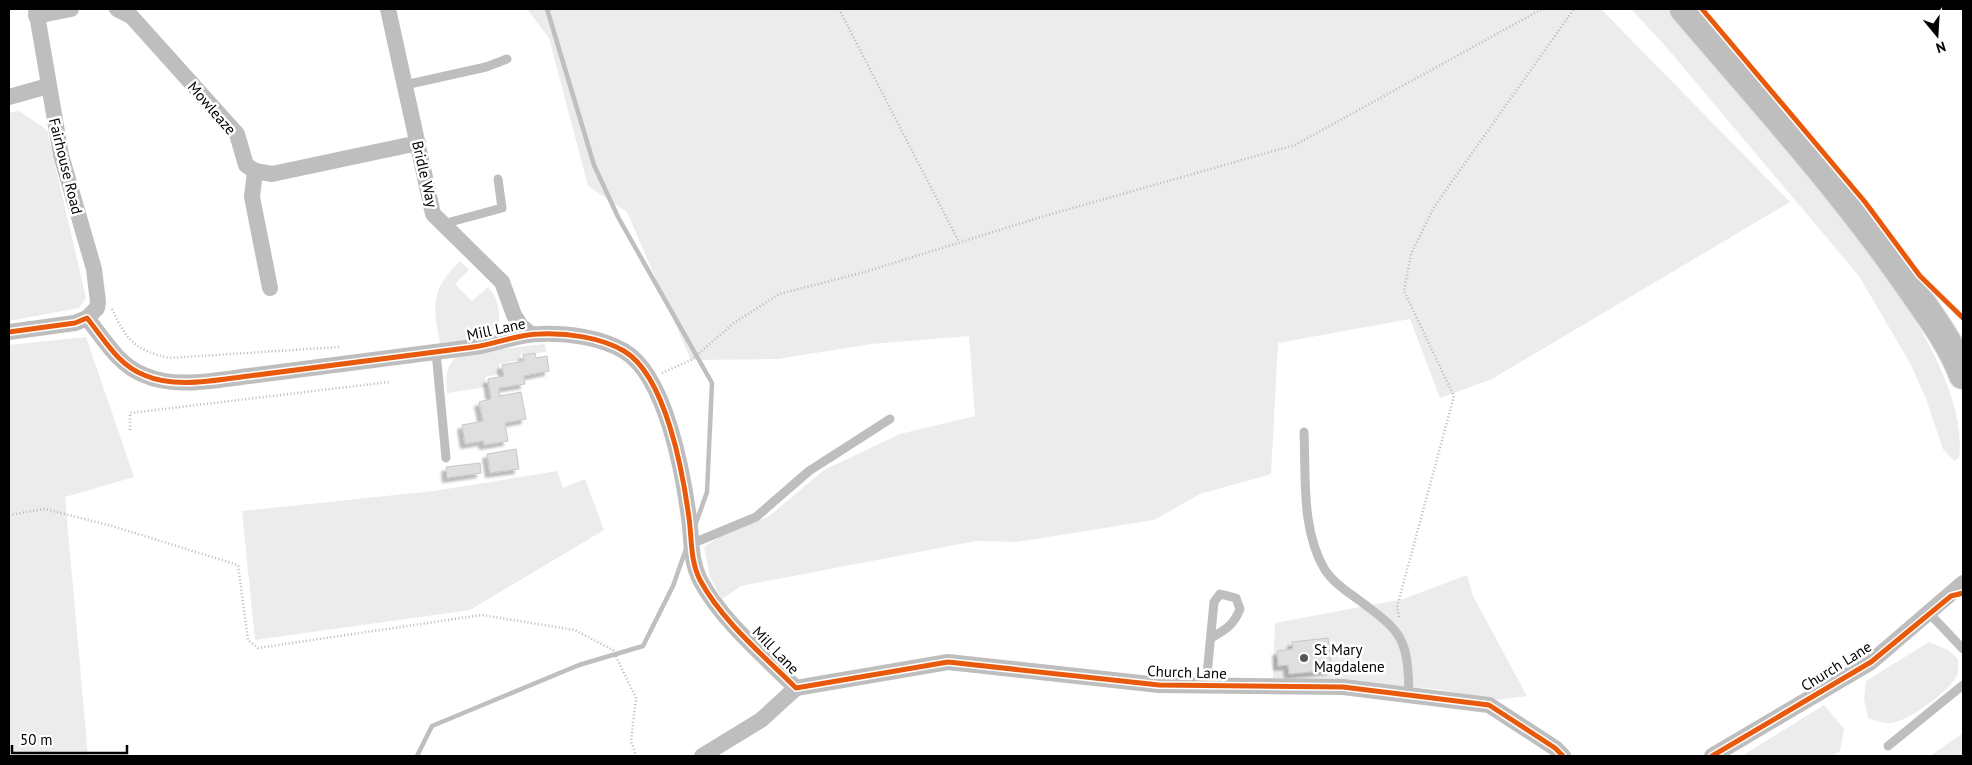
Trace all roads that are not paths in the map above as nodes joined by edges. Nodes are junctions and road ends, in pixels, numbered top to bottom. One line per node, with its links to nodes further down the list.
1 (71, 9): 5 (street)
2 (118, 9): 11 (street, Mowleaze)
3 (388, 9): 7 (street, Bridle Way)
4 (1684, 9): 19 (highway)
5 (36, 12): 8 (street, Fairhouse Road)
6 (507, 59): 7 (lane)
7 (405, 85): 10 (street, Bridle Way)
8 (48, 86): 9 (street); 15 (street, Fairhouse Road)
9 (9, 97)
10 (418, 142): 11 (street); 13 (street, Bridle Way)
11 (255, 171): 14 (street)
12 (498, 179): 13 (lane)
13 (442, 224): 17 (street, Bridle Way)
14 (270, 288)
15 (87, 318): 16 (street); 18 (street, Mill Lane)
16 (9, 332)
17 (531, 334): 18 (street, Mill Lane); 23 (street, Mill Lane)
18 (436, 352): 22 (lane)
19 (1962, 367)
20 (890, 418): 23 (lane)
21 (1304, 432): 31 (lane)
22 (446, 458)
23 (691, 544): 30 (street, Mill Lane)
24 (1963, 583): 25 (street, Church Lane)
25 (1929, 613): 27 (lane); 35 (street, Church Lane)
26 (1211, 638): 26 (lane); 28 (lane)
27 (1963, 649)
28 (1206, 685): 30 (street, Church Lane); 31 (street, Church Lane)
29 (1963, 686): 32 (lane)
30 (796, 688): 33 (street)
31 (1409, 695): 34 (street, Church Lane)
32 (1888, 746)
33 (702, 756)
34 (1563, 756)
35 (1712, 756)

